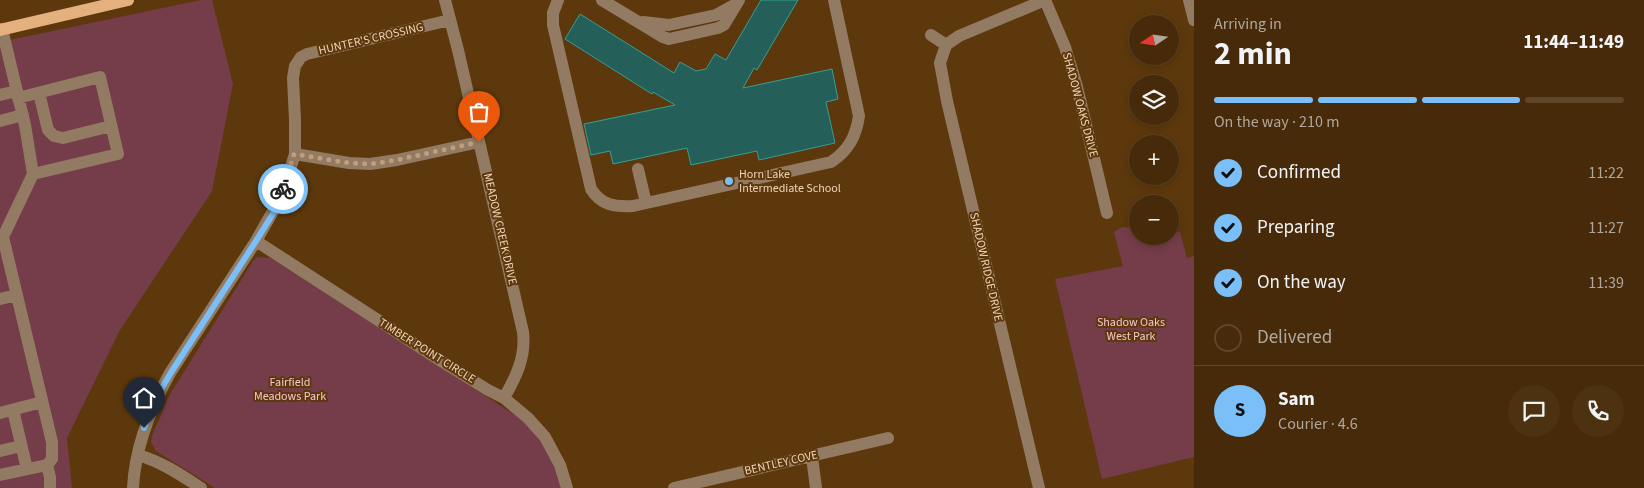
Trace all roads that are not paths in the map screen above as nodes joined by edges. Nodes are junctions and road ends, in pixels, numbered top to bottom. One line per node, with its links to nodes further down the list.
1 (128, 0): 11 (main road)
2 (445, 0): 9 (street, MEADOW CREEK DRIVE)
3 (558, 0): 24 (street)
4 (602, 0): 8 (street)
5 (834, 0): 24 (street)
6 (1045, 0): 13 (street); 25 (street, SHADOW OAKS DRIVE)
7 (1189, 0): 10 (street)
8 (738, 1)
9 (450, 20): 20 (street, MEADOW CREEK DRIVE); 21 (street, HUNTER'S CROSSING)
10 (1194, 20)
11 (1, 30): 15 (street)
12 (931, 35): 13 (street)
13 (946, 45): 49 (street, SHADOW RIDGE DRIVE)
14 (39, 92): 15 (street); 19 (street); 19 (street)
15 (18, 94): 16 (street); 17 (street)
16 (0, 95)
17 (23, 115): 18 (street); 23 (street)
18 (0, 121)
19 (111, 126): 23 (street)
20 (479, 142): 21 (street); 30 (street, MEADOW CREEK DRIVE)
21 (294, 154): 27 (street)
22 (638, 169): 24 (street)
23 (33, 174): 26 (street)
24 (646, 203)
25 (1106, 212)
26 (2, 237): 28 (street)
27 (256, 241): 30 (street, TIMBER POINT CIRCLE); 37 (street)
28 (17, 295): 29 (street); 31 (street)
29 (0, 299)
30 (504, 398): 46 (street, TIMBER POINT CIRCLE)
31 (42, 402): 32 (street); 39 (street)
32 (5, 411): 34 (street)
33 (888, 438): 38 (street, BENTLEY COVE)
34 (21, 443): 35 (street); 36 (street); 40 (street)
35 (0, 445)
36 (0, 451)
37 (138, 455): 44 (street); 45 (street)
38 (812, 457): 42 (street, BENTLEY COVE); 48 (street)
39 (47, 465): 40 (street); 43 (street)
40 (27, 469): 41 (street)
41 (0, 475)
42 (689, 486): 47 (street, BENTLEY COVE)
43 (50, 488)
44 (134, 488)
45 (201, 488)
46 (567, 488)
47 (674, 488)
48 (816, 488)
49 (1039, 488)

